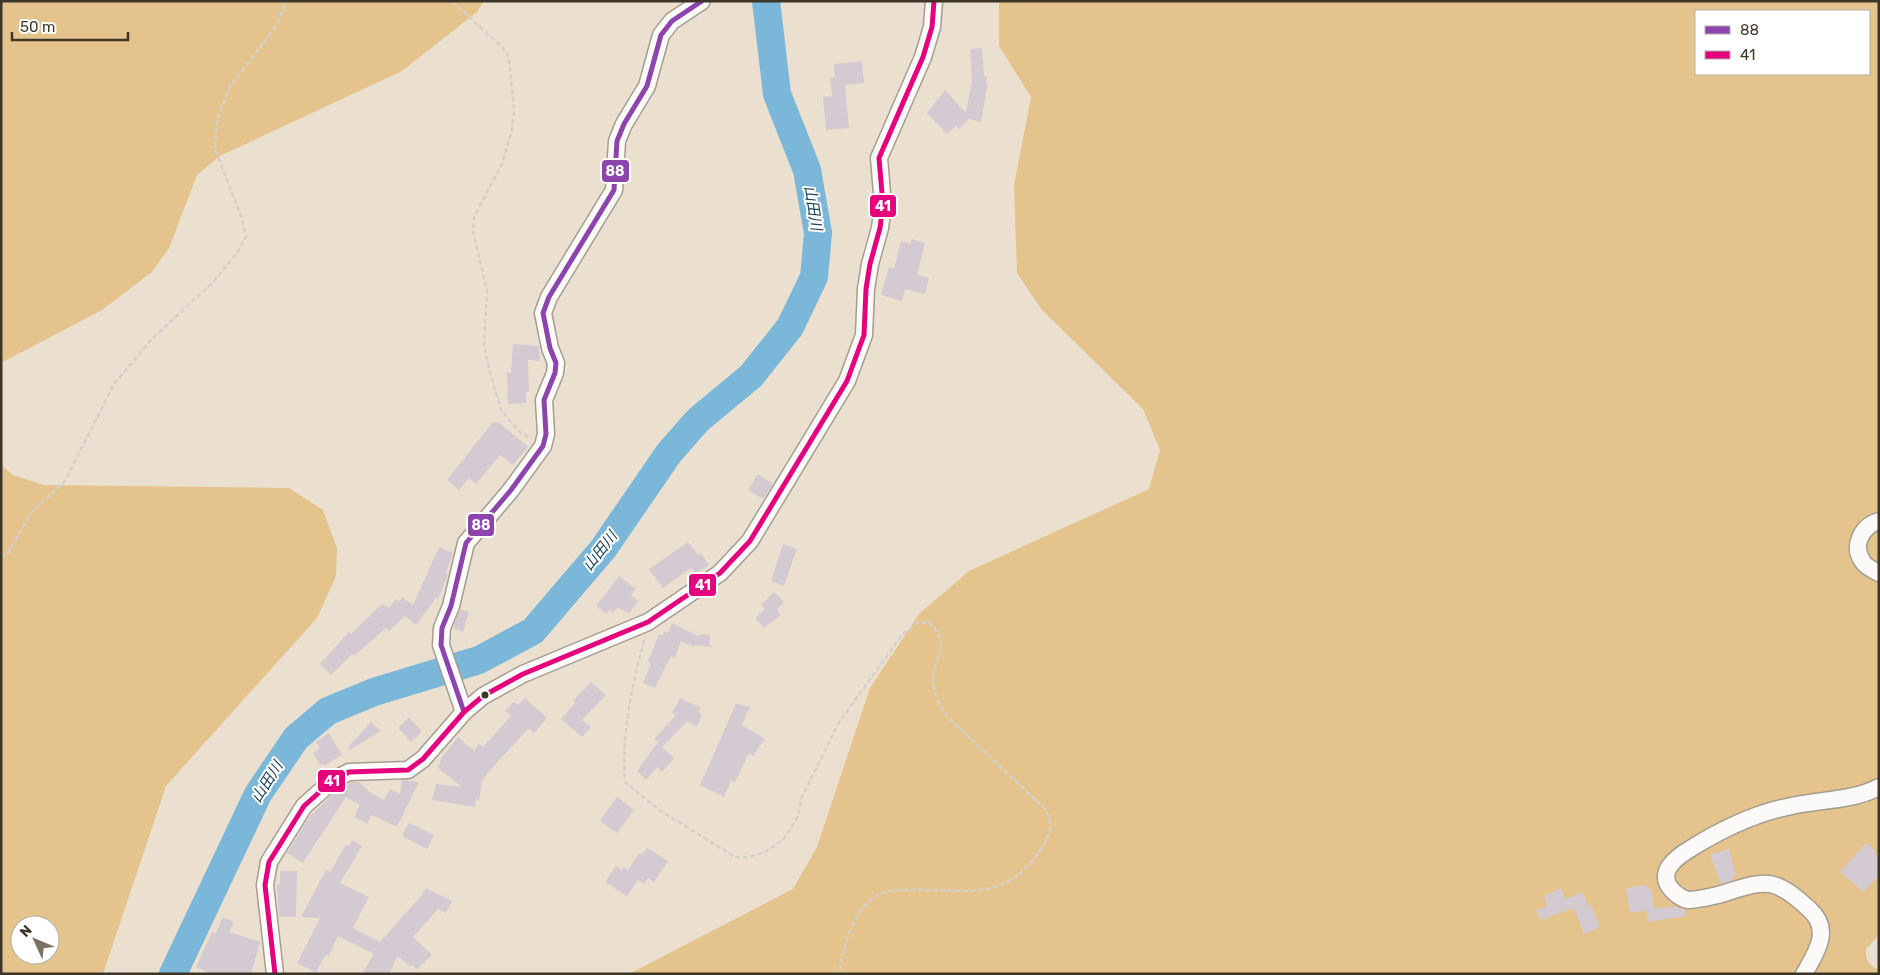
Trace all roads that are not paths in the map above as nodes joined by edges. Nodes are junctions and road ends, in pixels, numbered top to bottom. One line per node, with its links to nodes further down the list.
1 (702, 1): 5 (street)
2 (934, 1): 5 (street)
3 (1879, 521): 4 (street)
4 (1879, 573)
5 (464, 712): 7 (street)
6 (1879, 787): 8 (street)
7 (275, 974)
8 (1804, 974)

